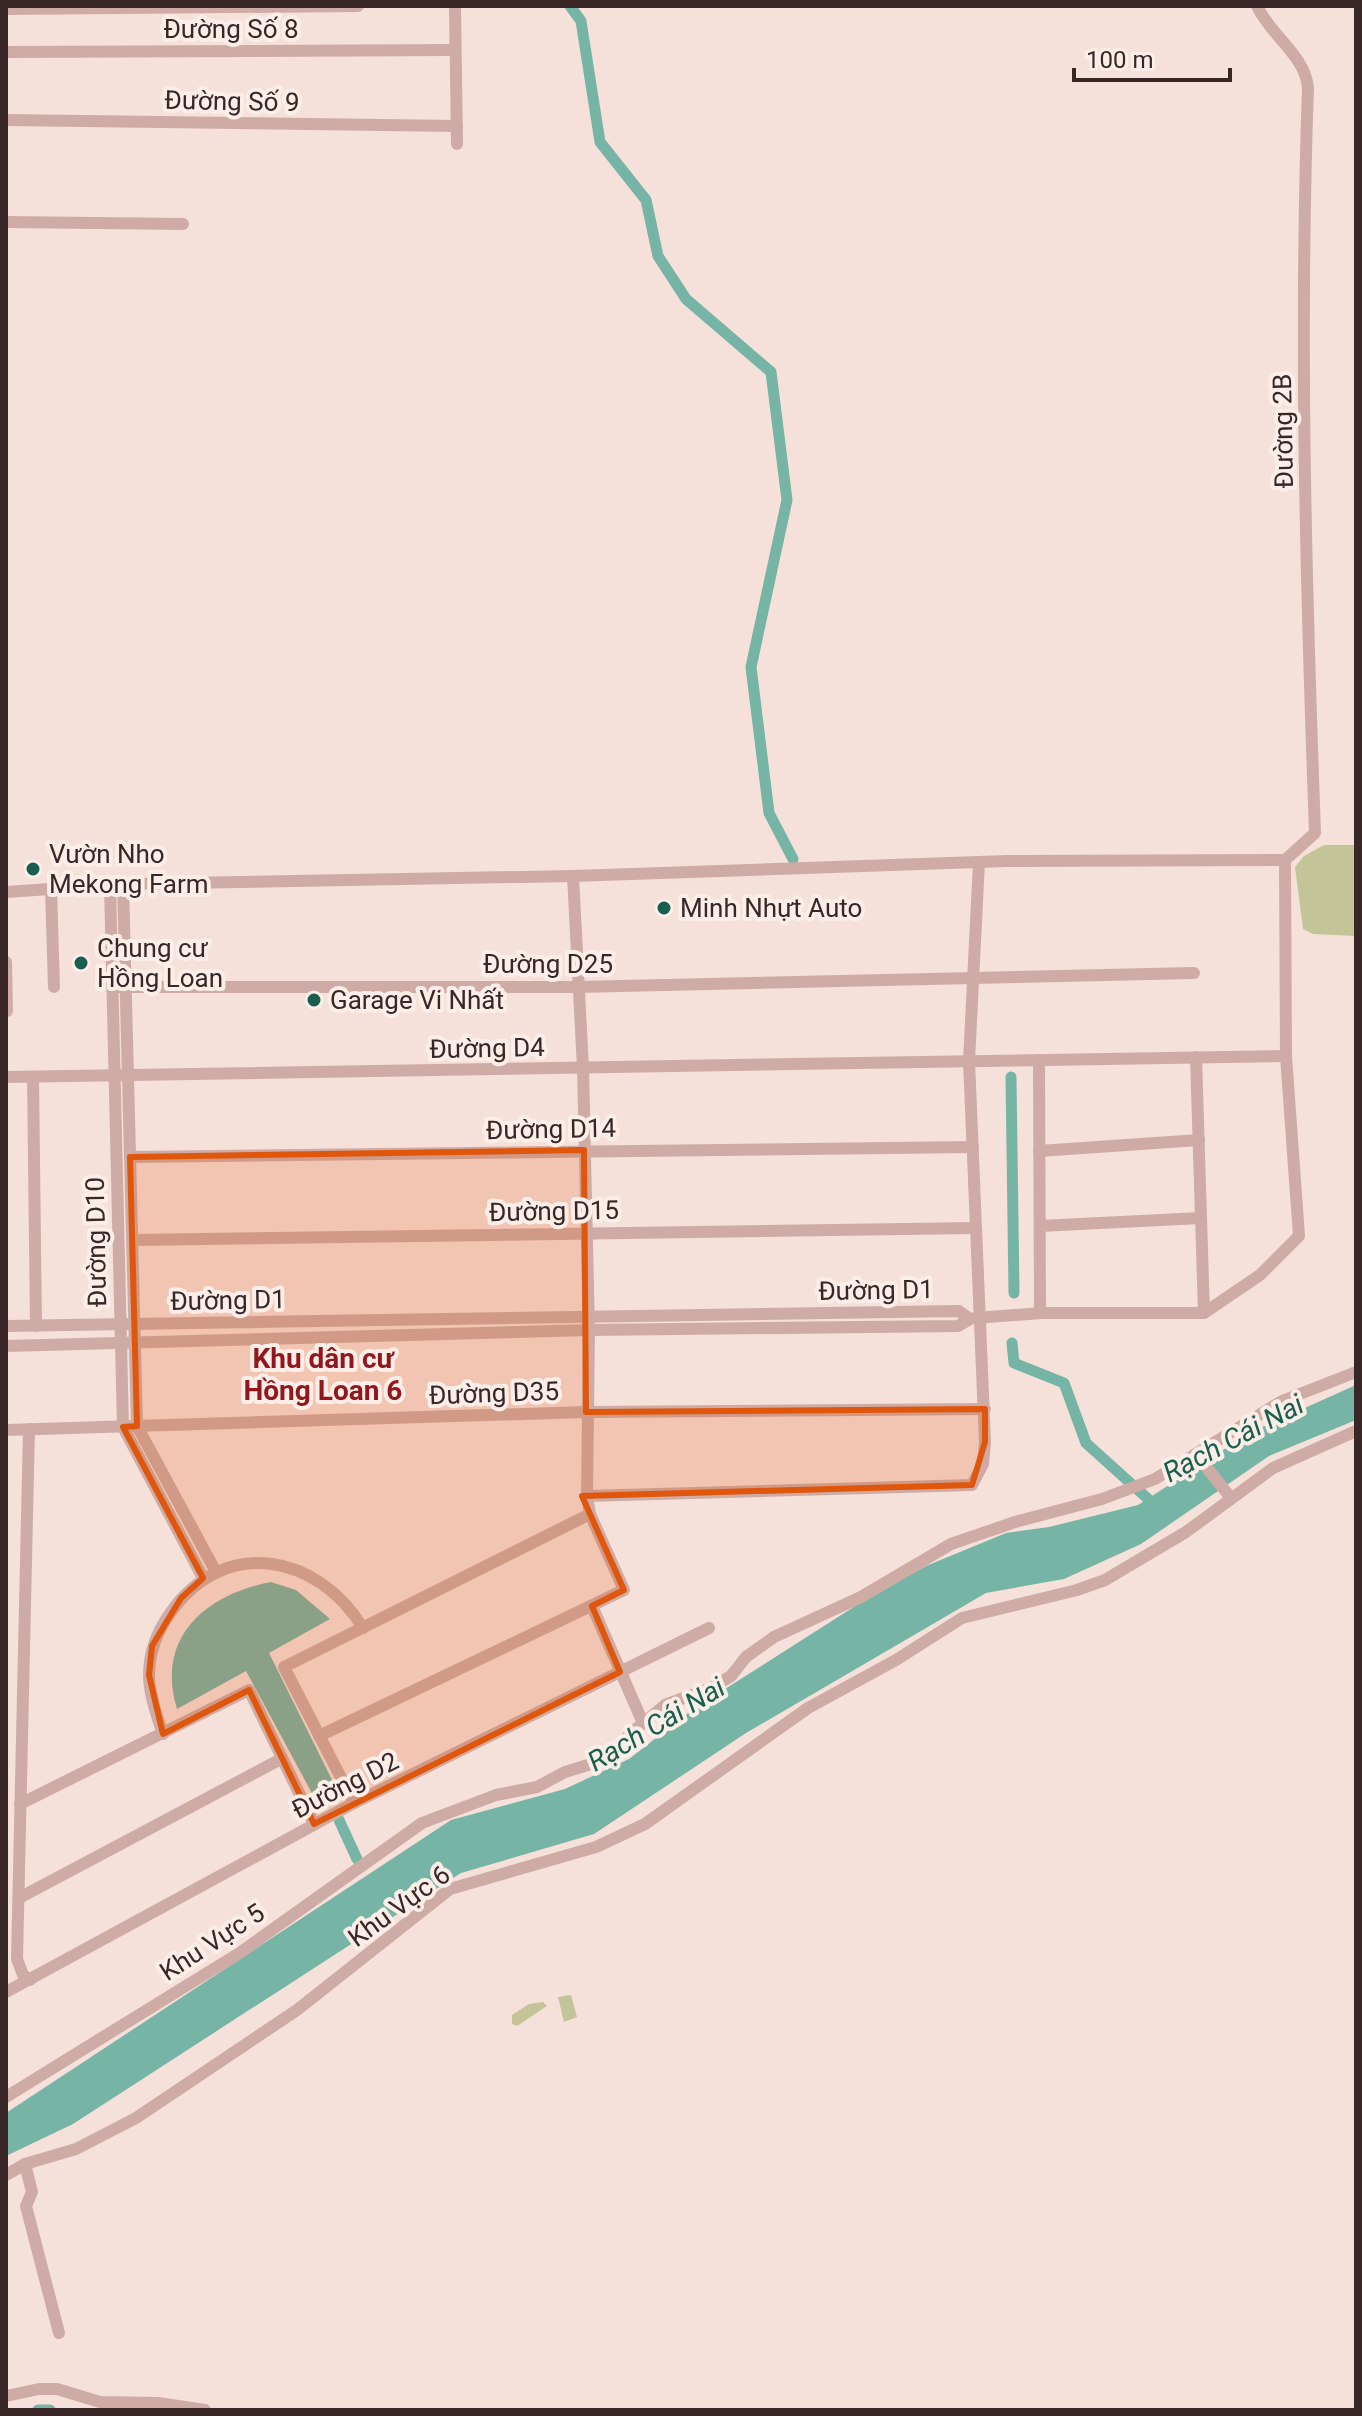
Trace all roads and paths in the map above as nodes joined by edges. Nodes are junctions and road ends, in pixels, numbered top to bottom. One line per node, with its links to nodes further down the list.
1 (358, 6): 4 (street)
2 (455, 6): 5 (street)
3 (1257, 6): 12 (street, Đường 2B)
4 (6, 9)
5 (455, 50): 6 (street, Đường Số 8); 8 (street)
6 (6, 52)
7 (6, 120): 8 (street, Đường Số 9)
8 (457, 126): 9 (street)
9 (457, 144)
10 (6, 222): 11 (street)
11 (183, 224)
12 (1285, 860): 13 (street); 25 (street)
13 (979, 862): 14 (street); 20 (street)
14 (573, 876): 15 (street); 23 (street)
15 (117, 885): 16 (street); 21 (street, Đường D10)
16 (51, 889): 17 (street); 22 (street)
17 (6, 892)
18 (6, 962): 24 (street)
19 (1194, 973): 20 (street, Đường D25)
20 (971, 977): 23 (street, Đường D25); 28 (street)
21 (119, 986): 23 (street, Đường D25); 32 (street, Đường D10)
22 (54, 987)
23 (577, 987): 29 (street)
24 (7, 1011)
25 (1286, 1056): 26 (street, Đường D4); 44 (street)
26 (1196, 1057): 27 (street, Đường D4); 33 (street)
27 (1039, 1060): 28 (street, Đường D4); 36 (street)
28 (969, 1061): 29 (street, Đường D4); 34 (street)
29 (583, 1068): 32 (street, Đường D4); 35 (street)
30 (6, 1077): 31 (street, Đường D4)
31 (33, 1077): 32 (street, Đường D4); 49 (street)
32 (121, 1077): 37 (street, Đường D10); 47 (street, Đường D10)
33 (1199, 1140): 36 (street); 38 (street)
34 (973, 1147): 35 (street, Đường D14); 40 (street)
35 (584, 1150): 37 (street, Đường D14); 41 (street)
36 (1039, 1151): 39 (street)
37 (130, 1157): 42 (street, Đường D10)
38 (1201, 1218): 39 (street); 44 (street)
39 (1040, 1226): 43 (street)
40 (975, 1228): 41 (street, Đường D15); 46 (street)
41 (585, 1232): 42 (street, Đường D15); 45 (street)
42 (133, 1240): 47 (street, Đường D10)
43 (1040, 1313): 44 (street); 46 (street)
44 (1204, 1313)
45 (587, 1315): 46 (street, Đường D1); 47 (street, Đường D1); 50 (street)
46 (975, 1318): 50 (street, Đường D1); 54 (street)
47 (126, 1325): 49 (street, Đường D1); 51 (street, Đường D10)
48 (6, 1326): 49 (street, Đường D1)
49 (36, 1326)
50 (589, 1330): 51 (street, Đường D1); 55 (street)
51 (127, 1343): 52 (street, Đường D1); 56 (street, Đường D10); 57 (street, Đường D10)
52 (6, 1346)
53 (1356, 1372): 61 (street, Khu Vực 5)
54 (985, 1409): 55 (street, Đường D35); 63 (street)
55 (586, 1412): 56 (street, Đường D35); 63 (street)
56 (137, 1426): 57 (street, Đường D35); 65 (street, Đường D10)
57 (123, 1427): 58 (street, Đường D35); 66 (street, Đường D10)
58 (29, 1429): 59 (street, Đường D35); 72 (street)
59 (6, 1430)
60 (1356, 1431): 62 (street, Khu Vực 6)
61 (1199, 1458): 62 (street); 73 (street, Khu Vực 5)
62 (1228, 1495): 84 (street, Khu Vực 6)
63 (587, 1496): 64 (street)
64 (590, 1514): 67 (street); 68 (street)
65 (216, 1572): 66 (street); 68 (street)
66 (203, 1578): 74 (street)
67 (592, 1606): 70 (street); 75 (street)
68 (363, 1628): 75 (street)
69 (709, 1628): 70 (street, Đường D2)
70 (620, 1672): 73 (street); 77 (street, Đường D2)
71 (6, 1701): 72 (street)
72 (21, 1702): 78 (street)
73 (643, 1723): 83 (street, Khu Vực 5)
74 (163, 1734): 76 (street); 78 (street)
75 (319, 1736): 77 (street)
76 (281, 1759): 79 (street); 80 (street)
77 (354, 1803): 79 (street, Đường D2)
78 (20, 1804): 80 (street)
79 (314, 1824): 81 (street, Đường D2)
80 (19, 1898): 81 (street)
81 (30, 1980): 82 (street, Đường D2)
82 (6, 1992)
83 (6, 2097)
84 (25, 2164): 85 (street, Khu Vực 6); 86 (street)
85 (6, 2175)
86 (59, 2333)
87 (6, 2396): 88 (street)
88 (205, 2410)

